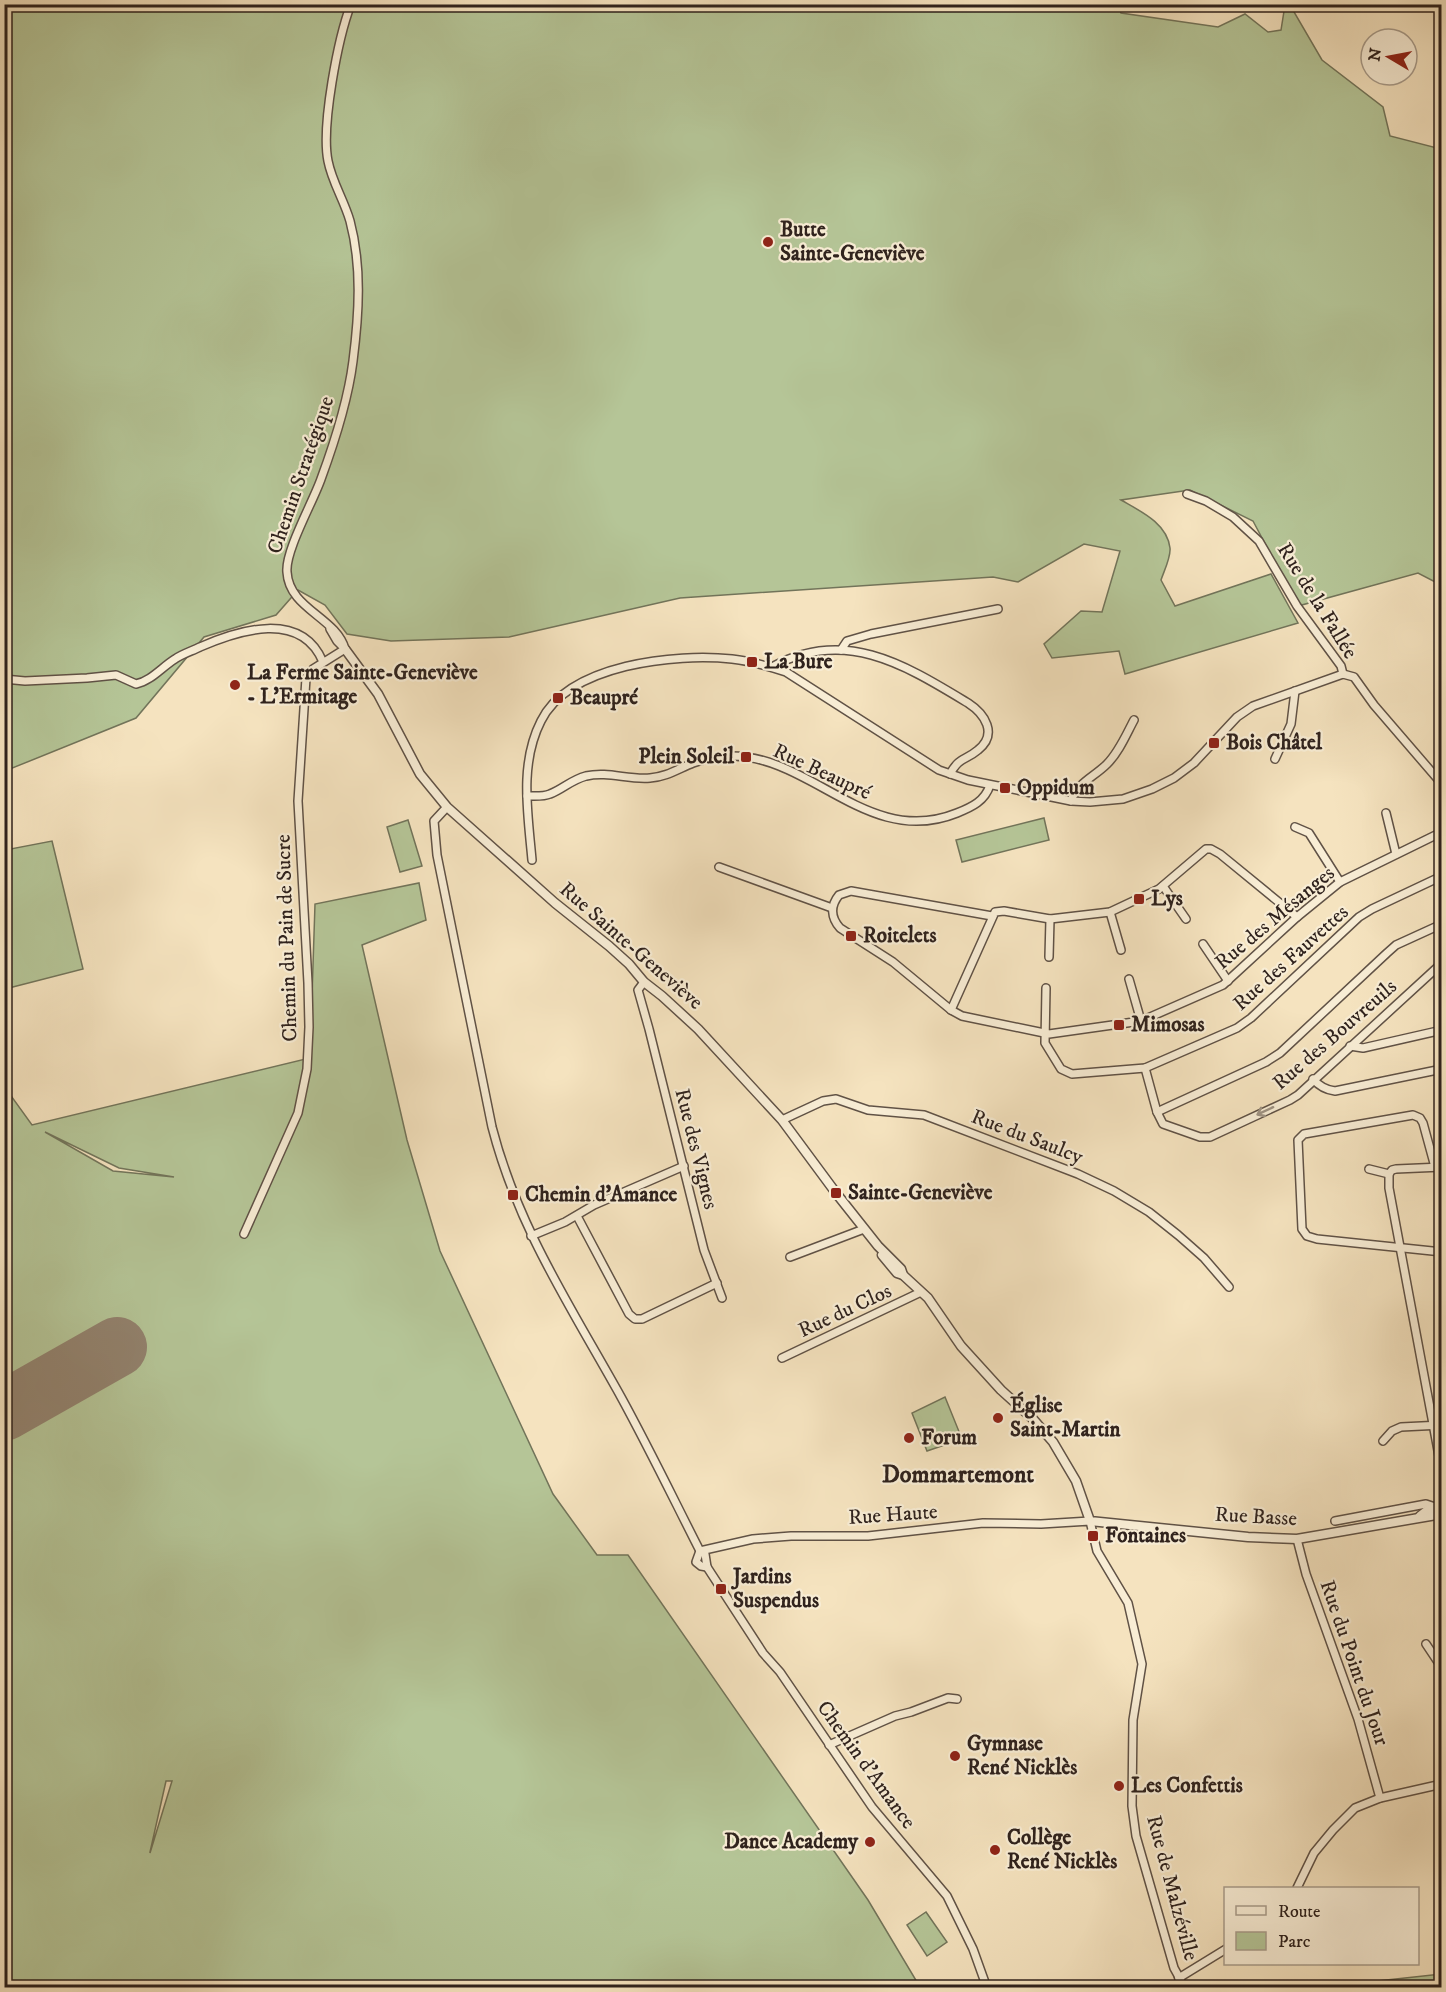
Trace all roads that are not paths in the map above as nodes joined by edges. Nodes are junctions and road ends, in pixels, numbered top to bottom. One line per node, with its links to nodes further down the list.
1 (351, 4): 4 (street, Chemin Stratégique)
2 (1187, 494): 8 (street, Rue de la Fallée)
3 (998, 609): 5 (street)
4 (345, 649): 6 (street, Chemin du Pain de Sucre); 18 (street, Rue Sainte-Geneviève)
5 (841, 650): 7 (street); 13 (street)
6 (323, 662): 9 (street); 59 (street, Chemin du Pain de Sucre)
7 (772, 667): 13 (street); 16 (street)
8 (1343, 674): 10 (street); 14 (street, Rue de la Fallée)
9 (4, 679)
10 (1294, 691): 12 (street); 17 (street)
11 (1134, 720): 17 (street)
12 (1275, 759)
13 (950, 774): 15 (street)
14 (1442, 784)
15 (990, 785): 16 (street, Rue Beaupré); 17 (street)
16 (527, 796): 23 (street)
17 (1071, 801)
18 (447, 807): 41 (street, Rue Sainte-Geneviève); 60 (street, Chemin d'Amance)
19 (1386, 813): 22 (street)
20 (1295, 827): 26 (street)
21 (1442, 832): 22 (street, Rue des Mésanges)
22 (1396, 854): 26 (street, Rue des Mésanges)
23 (532, 860)
24 (719, 867): 28 (street)
25 (1442, 876): 48 (street, Rue des Fauvettes)
26 (1341, 882): 31 (street, Rue des Mésanges)
27 (1163, 886): 29 (street); 31 (street); 33 (street)
28 (832, 908): 30 (street); 43 (street)
29 (1110, 912): 32 (street); 36 (street)
30 (992, 916): 32 (street); 43 (street)
31 (1297, 917): 40 (street, Rue des Mésanges)
32 (1050, 918): 37 (street)
33 (1186, 919)
34 (1442, 924): 51 (street)
35 (1203, 944): 40 (street)
36 (1121, 950)
37 (1049, 957)
38 (1442, 963): 47 (street, Rue des Bouvreuils)
39 (1129, 979): 44 (street)
40 (1228, 981): 44 (street, Rue des Mésanges)
41 (647, 985): 52 (street, Rue Sainte-Geneviève); 53 (street, Rue des Vignes)
42 (1046, 988): 46 (street)
43 (951, 1010): 46 (street, Rue des Mésanges)
44 (1141, 1021): 46 (street, Rue des Mésanges)
45 (1442, 1030): 47 (street)
46 (1045, 1034): 48 (street, Rue des Fauvettes)
47 (1350, 1046): 50 (street, Rue des Bouvreuils)
48 (1145, 1068): 51 (street)
49 (1442, 1069): 50 (street)
50 (1313, 1079): 51 (street, Rue des Bouvreuils, one-way to 51)
51 (1157, 1112)
52 (782, 1120): 58 (street, Rue Sainte-Geneviève); 65 (street, Rue du Saulcy)
53 (684, 1166): 57 (street); 64 (street, Rue des Vignes)
54 (1438, 1167): 56 (street); 61 (street)
55 (1369, 1169): 56 (street)
56 (1389, 1174): 61 (street)
57 (577, 1216): 60 (street); 64 (street)
58 (864, 1228): 63 (street); 66 (street, Rue Sainte-Geneviève)
59 (244, 1234)
60 (531, 1236): 77 (street, Chemin d'Amance)
61 (1400, 1247): 62 (street); 69 (street)
62 (1442, 1252)
63 (790, 1257)
64 (717, 1283): 67 (street, Rue des Vignes)
65 (1229, 1287)
66 (921, 1292): 68 (street, Rue du Clos); 74 (street, Rue Sainte-Geneviève)
67 (722, 1298)
68 (782, 1358)
69 (1433, 1425): 70 (street); 71 (street); 72 (street)
70 (1442, 1425)
71 (1383, 1441)
72 (1442, 1472)
73 (1439, 1509): 75 (street); 76 (street, Rue Basse)
74 (1090, 1521): 76 (street, Rue Basse); 77 (street, Rue Haute); 86 (street, Rue de Malzéville)
75 (1335, 1521)
76 (1297, 1539): 83 (street, Rue du Point du Jour)
77 (700, 1551): 81 (street, Chemin d'Amance)
78 (1426, 1644): 79 (street)
79 (1442, 1668)
80 (957, 1699): 81 (street)
81 (829, 1745): 87 (street, Chemin d'Amance)
82 (1442, 1784): 83 (street)
83 (1380, 1798): 84 (street)
84 (1298, 1885)
85 (1224, 1949): 86 (street)
86 (1179, 1977): 88 (street, Rue de Malzéville)
87 (987, 1988)
88 (1182, 1988)

